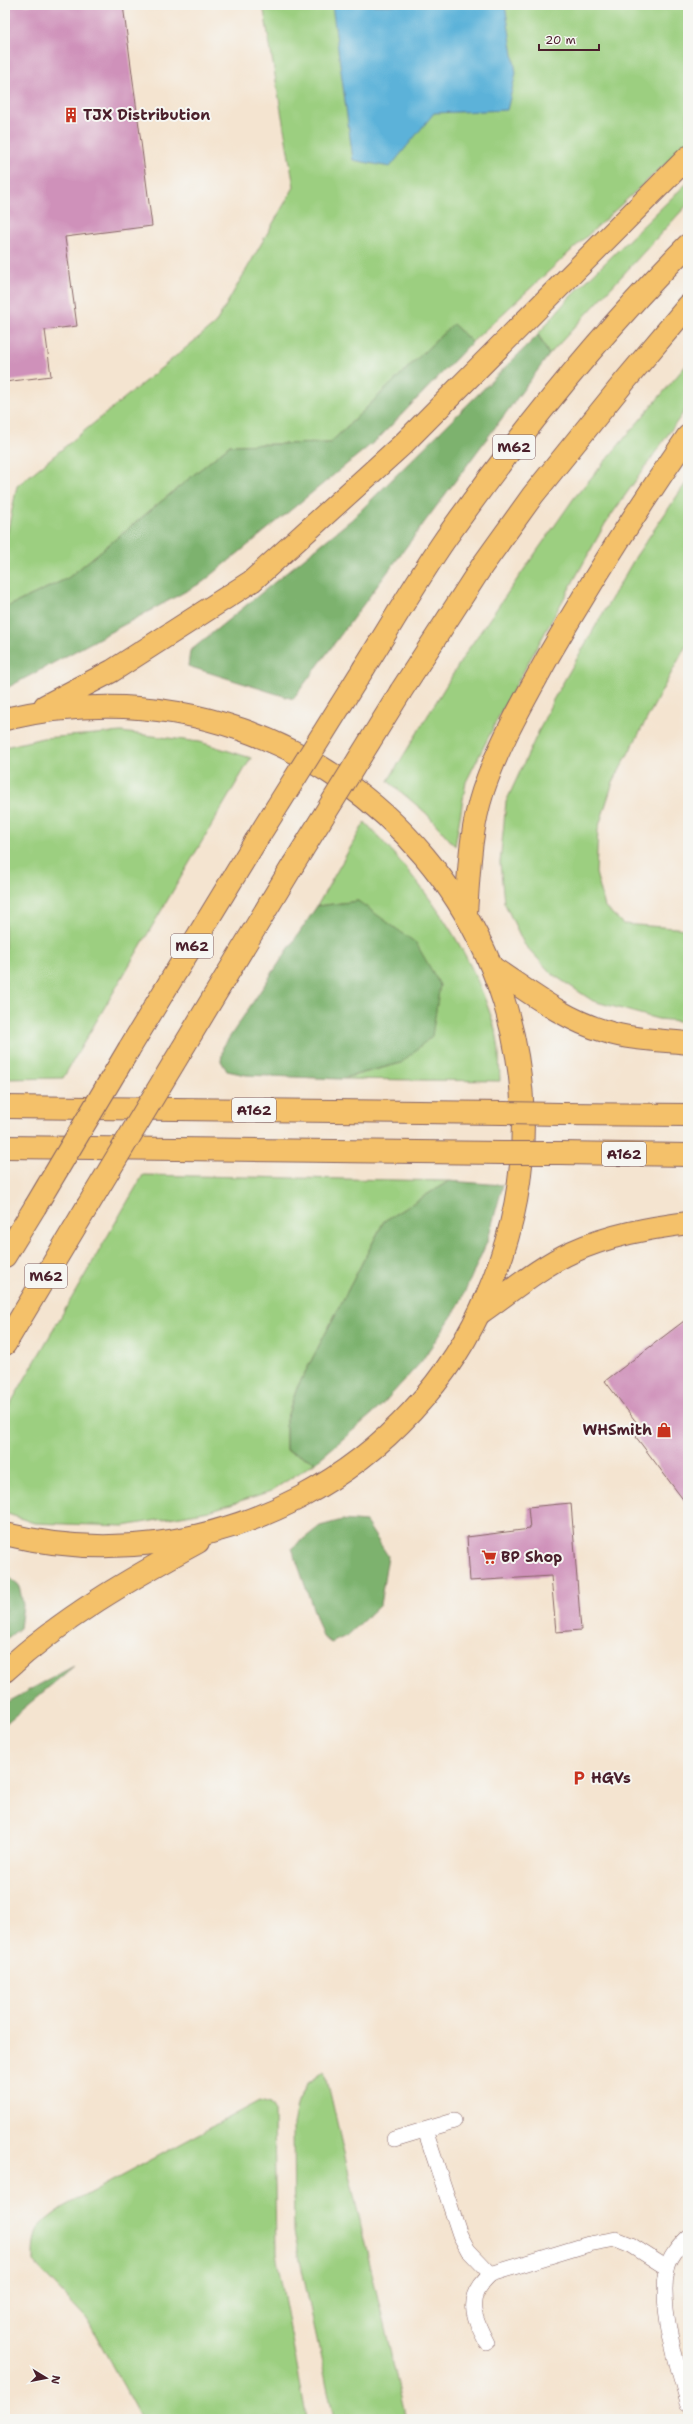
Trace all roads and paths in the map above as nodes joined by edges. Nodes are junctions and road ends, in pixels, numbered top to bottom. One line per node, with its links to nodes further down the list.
1 (688, 157): 5 (highway)
2 (688, 245): 15 (highway, M62, bridge)
3 (688, 306): 17 (highway, M62, bridge)
4 (688, 436): 7 (highway)
5 (33, 712): 6 (highway); 7 (highway)
6 (5, 719)
7 (466, 913): 8 (highway)
8 (493, 968): 9 (highway); 16 (highway)
9 (688, 1043)
10 (5, 1107): 11 (highway, A162, bridge)
11 (688, 1115)
12 (5, 1147): 13 (highway, A162, bridge)
13 (688, 1154)
14 (688, 1223): 16 (highway)
15 (5, 1256)
16 (480, 1314): 18 (highway)
17 (5, 1344)
18 (220, 1530): 19 (highway); 20 (highway)
19 (5, 1534)
20 (5, 1671)
21 (454, 2121): 22 (street)
22 (425, 2130): 23 (street); 26 (street)
23 (394, 2139)
24 (688, 2237): 25 (street)
25 (667, 2268): 26 (street); 28 (street)
26 (491, 2274): 27 (street)
27 (487, 2343)
28 (688, 2402)

